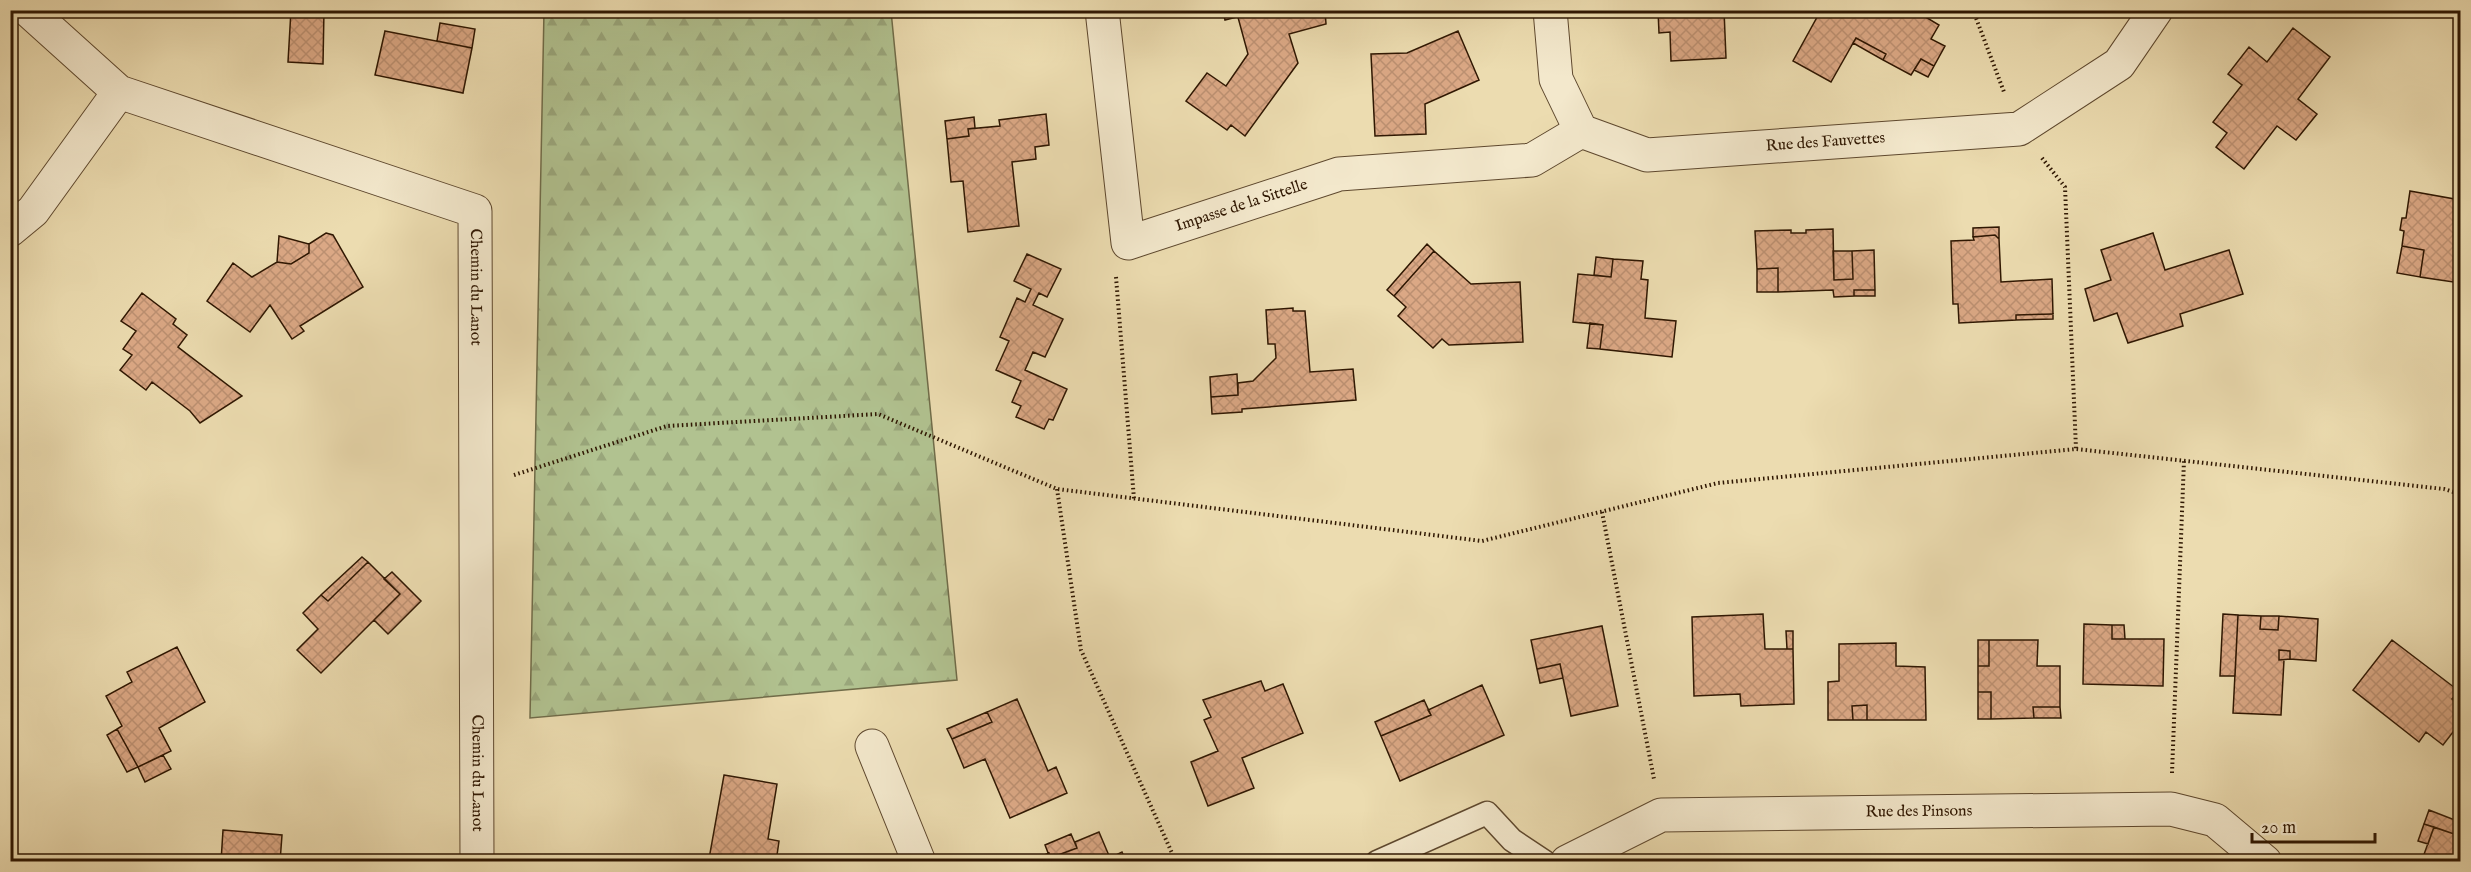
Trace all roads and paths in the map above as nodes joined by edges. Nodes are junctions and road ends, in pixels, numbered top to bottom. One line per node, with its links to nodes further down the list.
1 (28, 10): 6 (street, Chemin du Lanot)
2 (1102, 10): 10 (street)
3 (1550, 10): 8 (street)
4 (1973, 10): 7 (path)
5 (2156, 10): 7 (street, Rue des Fauvettes)
6 (119, 92): 9 (street); 13 (street, Chemin du Lanot)
7 (2019, 129): 8 (street, Rue des Fauvettes); 11 (path)
8 (1581, 131): 10 (street, Impasse de la Sittelle)
9 (10, 230)
10 (1128, 243): 16 (path)
11 (2076, 449): 12 (path); 17 (path)
12 (2184, 460): 15 (path); 19 (path)
13 (476, 487): 14 (path); 21 (street, Chemin du Lanot)
14 (1057, 489): 16 (path); 23 (path)
15 (2460, 494)
16 (1134, 499): 17 (path)
17 (1602, 512): 20 (path)
18 (872, 746): 22 (street)
19 (2171, 809): 20 (street, Rue des Pinsons); 27 (street, Rue des Pinsons)
20 (1661, 815): 26 (street, Rue des Pinsons)
21 (477, 861)
22 (919, 861)
23 (1176, 861)
24 (1377, 861): 25 (lane)
25 (1545, 861)
26 (1567, 861)
27 (2265, 861)

